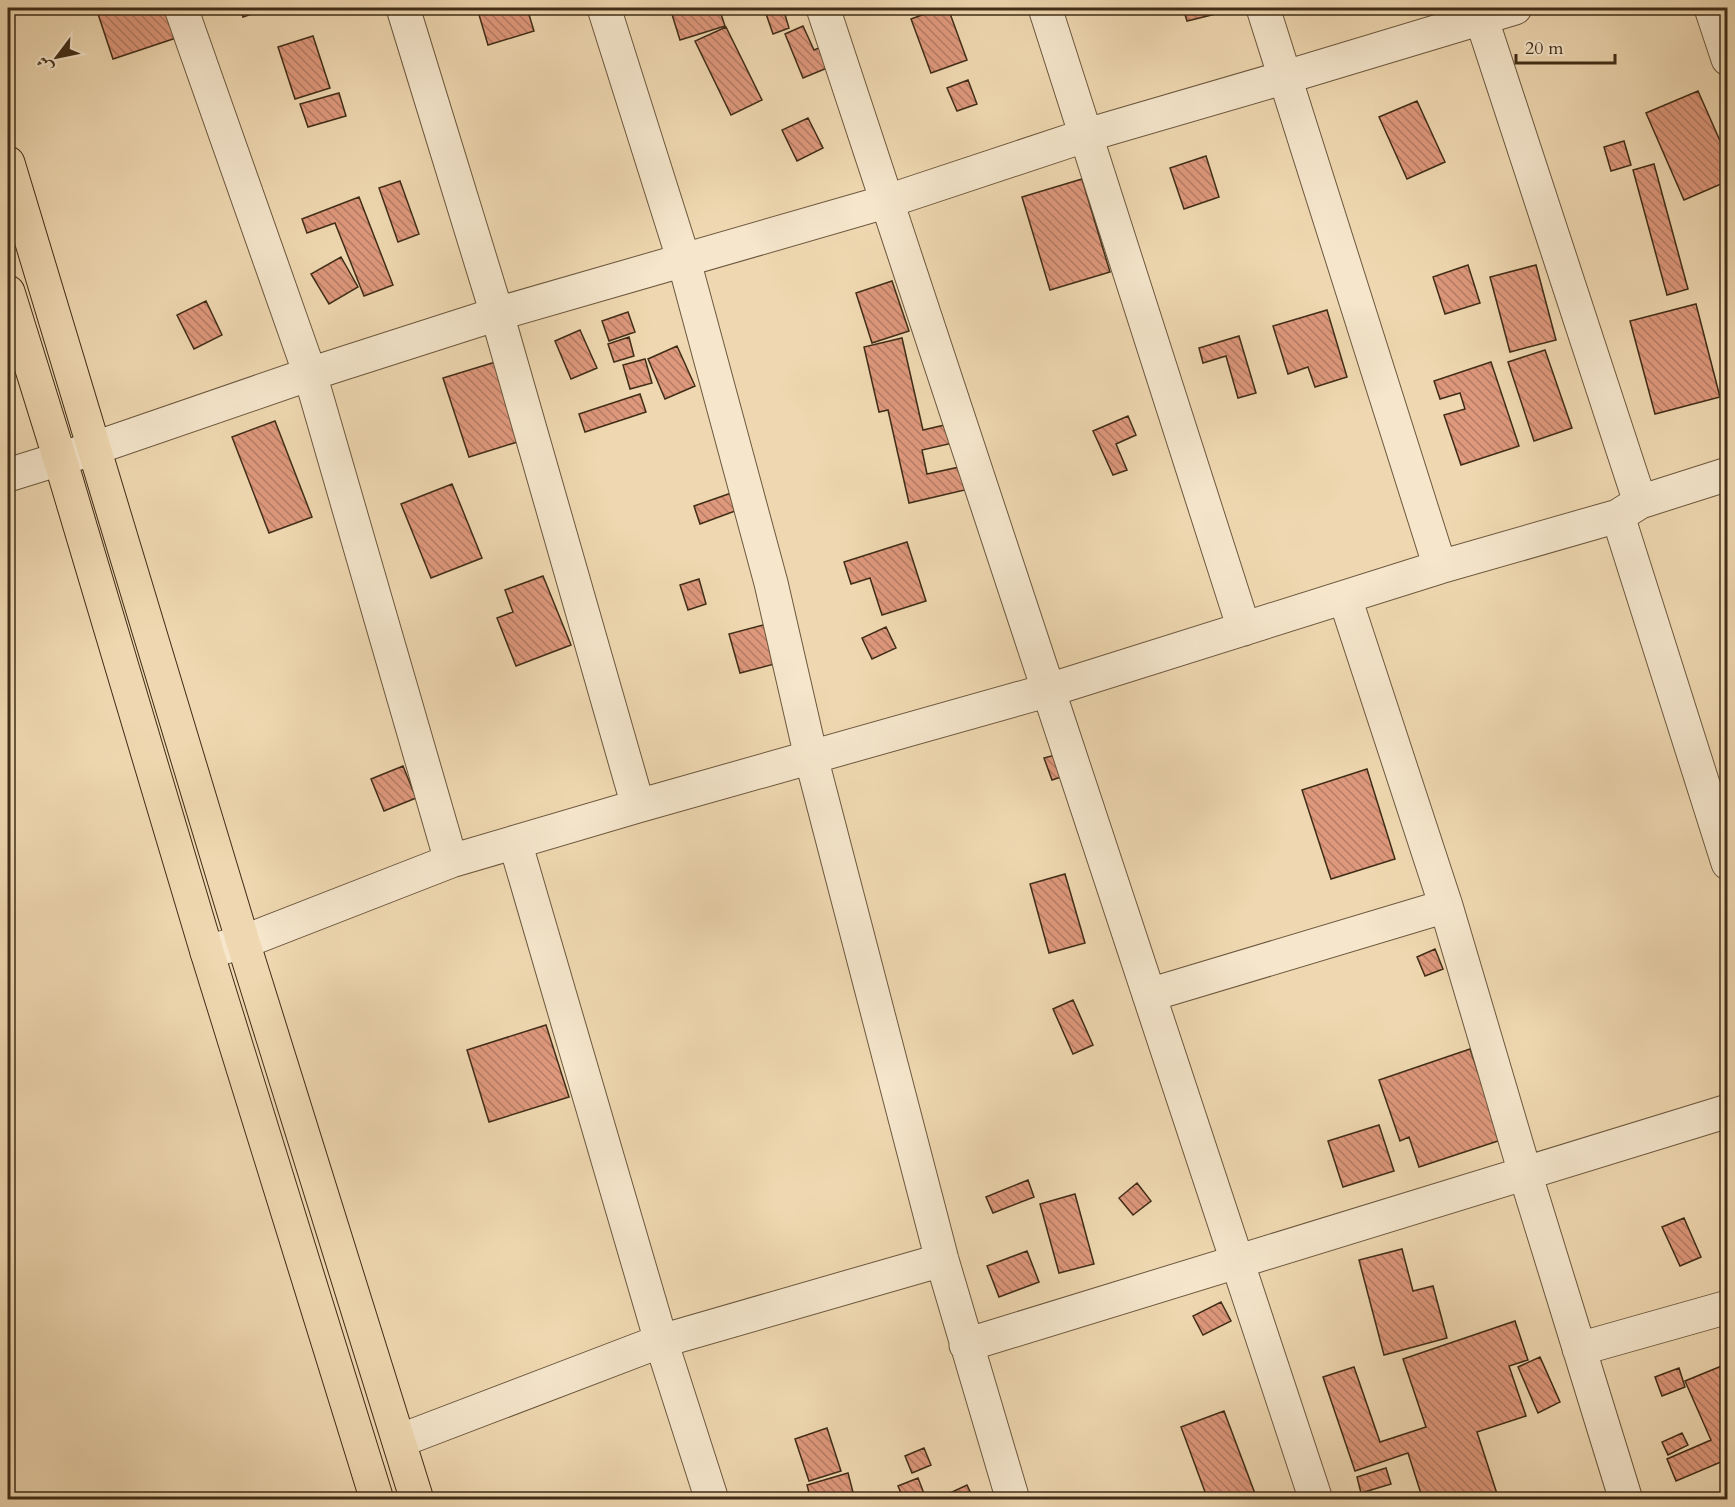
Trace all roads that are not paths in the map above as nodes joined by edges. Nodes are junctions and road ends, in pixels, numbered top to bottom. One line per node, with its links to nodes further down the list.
1 (181, 8): 18 (street)
2 (403, 8): 17 (street)
3 (604, 8): 15 (street)
4 (823, 8): 14 (street)
5 (1046, 8): 12 (street)
6 (1263, 8): 11 (street)
7 (1515, 8): 9 (street)
8 (1711, 8): 10 (street)
9 (1480, 13): 11 (street); 23 (street)
10 (1728, 59)
11 (1286, 77): 12 (street); 24 (street)
12 (1087, 135): 14 (street); 26 (street)
13 (8, 163): 19 (main road)
14 (885, 202): 15 (street); 27 (street)
15 (684, 261): 17 (street); 28 (street)
16 (8, 292): 20 (main road)
17 (497, 315): 18 (street); 29 (street)
18 (310, 374): 19 (street); 31 (street)
19 (95, 448): 20 (street); 34 (main road)
20 (60, 459): 22 (street); 35 (main road)
21 (1728, 474): 23 (street)
22 (8, 475)
23 (1629, 509): 24 (street); 32 (street)
24 (1440, 567): 25 (street)
25 (1345, 598): 26 (street); 33 (street)
26 (1244, 629): 27 (street)
27 (1049, 690): 28 (street); 36 (street)
28 (811, 757): 29 (street); 39 (street)
29 (638, 806): 30 (street)
30 (515, 842): 31 (street); 42 (street)
31 (451, 861): 34 (street)
32 (1728, 863)
33 (1446, 906): 36 (street); 38 (street)
34 (243, 942): 35 (street); 45 (main road)
35 (207, 952): 46 (main road)
36 (1149, 995): 40 (street)
37 (1728, 1111): 38 (street)
38 (1525, 1173): 40 (street); 44 (street)
39 (942, 1260): 42 (street); 43 (street)
40 (1239, 1263): 43 (street); 50 (street)
41 (1728, 1307): 44 (street)
42 (661, 1341): 45 (street); 48 (street)
43 (966, 1345): 49 (street)
44 (1580, 1349): 51 (street)
45 (399, 1441): 47 (main road)
46 (377, 1500)
47 (417, 1500)
48 (712, 1500)
49 (1013, 1500)
50 (1316, 1500)
51 (1626, 1500)

